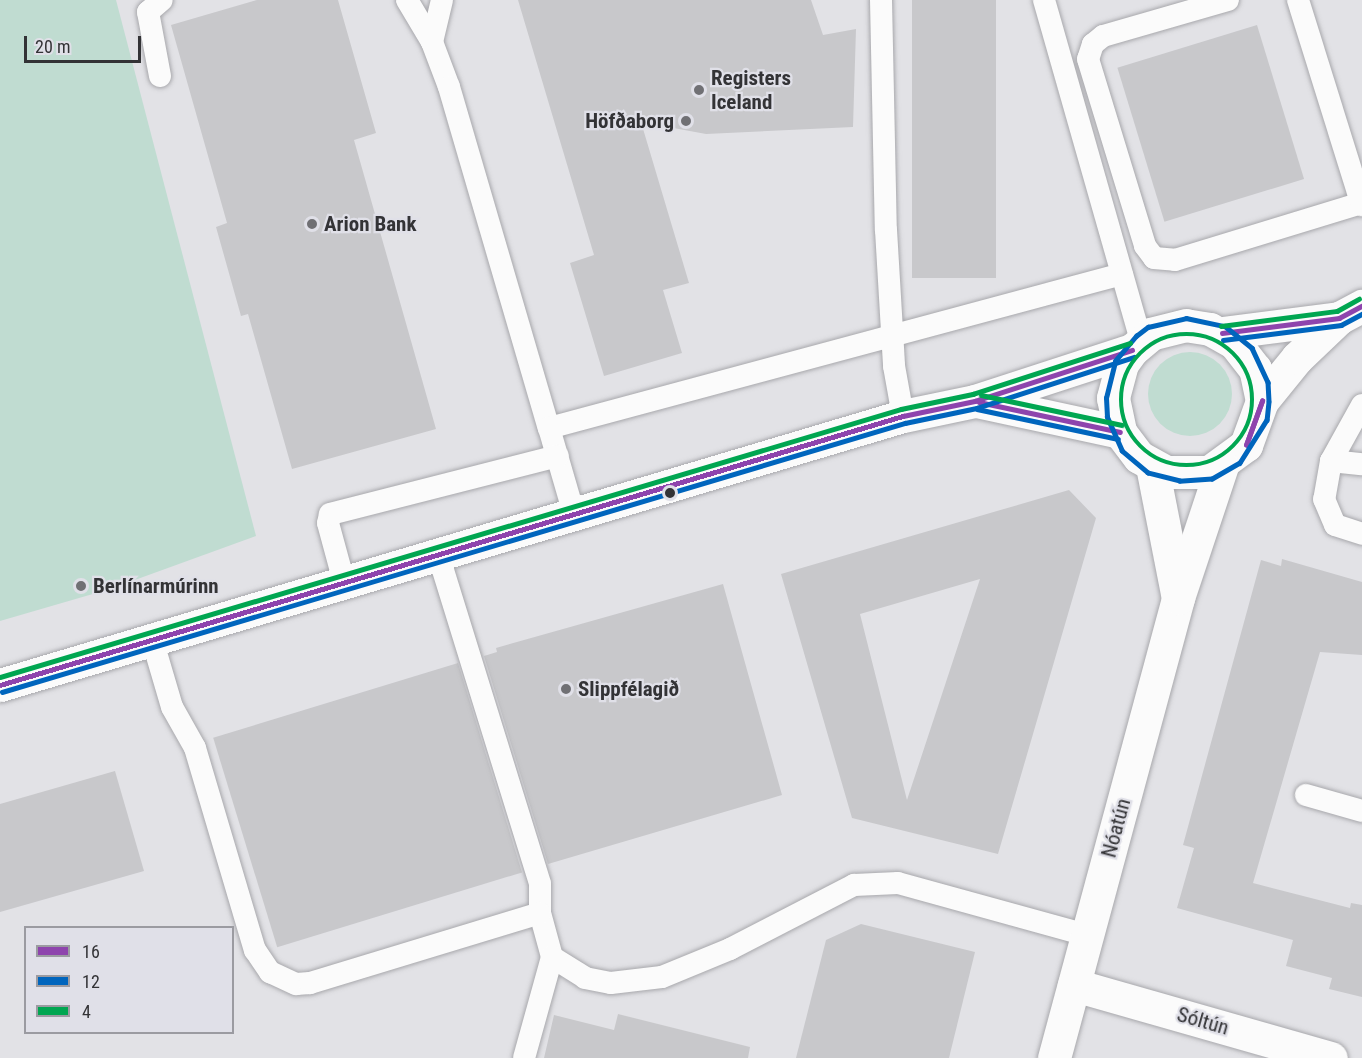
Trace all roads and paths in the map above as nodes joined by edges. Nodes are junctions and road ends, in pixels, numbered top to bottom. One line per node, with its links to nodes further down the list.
1 (162, 0): 9 (lane)
2 (407, 0): 8 (lane)
3 (442, 0): 8 (lane)
4 (881, 0): 13 (lane)
5 (1044, 0): 11 (lane)
6 (1228, 0): 10 (lane)
7 (1298, 0): 10 (lane)
8 (432, 42): 20 (lane)
9 (160, 76)
10 (1362, 204)
11 (1122, 274): 13 (lane); 15 (lane)
12 (1351, 312): 14 (street); 17 (street)
13 (891, 333): 19 (lane); 20 (lane)
14 (1221, 333): 15 (street); 17 (street)
15 (1136, 346): 16 (street); 21 (street)
16 (975, 401): 19 (street); 21 (street)
17 (1262, 401): 26 (street)
18 (1362, 405): 23 (lane)
19 (903, 416): 27 (street)
20 (549, 428): 22 (lane)
21 (1120, 432): 25 (street)
22 (558, 456): 27 (lane); 30 (lane)
23 (1331, 461): 24 (lane); 28 (lane)
24 (1362, 464)
25 (1152, 466): 26 (street); 31 (street, Nóatún)
26 (1222, 466): 31 (street, Nóatún)
27 (574, 514): 29 (street)
28 (1362, 534)
29 (438, 554): 30 (street); 36 (lane)
30 (344, 582): 32 (street)
31 (1178, 598): 37 (street, Nóatún)
32 (152, 639): 33 (street); 36 (lane)
33 (0, 684)
34 (1306, 795): 35 (lane)
35 (1362, 811)
36 (540, 913): 38 (lane)
37 (1087, 935): 38 (lane); 39 (street, Nóatún)
38 (552, 957): 40 (lane)
39 (1074, 985): 41 (street, Nóatún); 42 (street, Sóltún)
40 (524, 1058)
41 (1054, 1058)
42 (1331, 1058)

